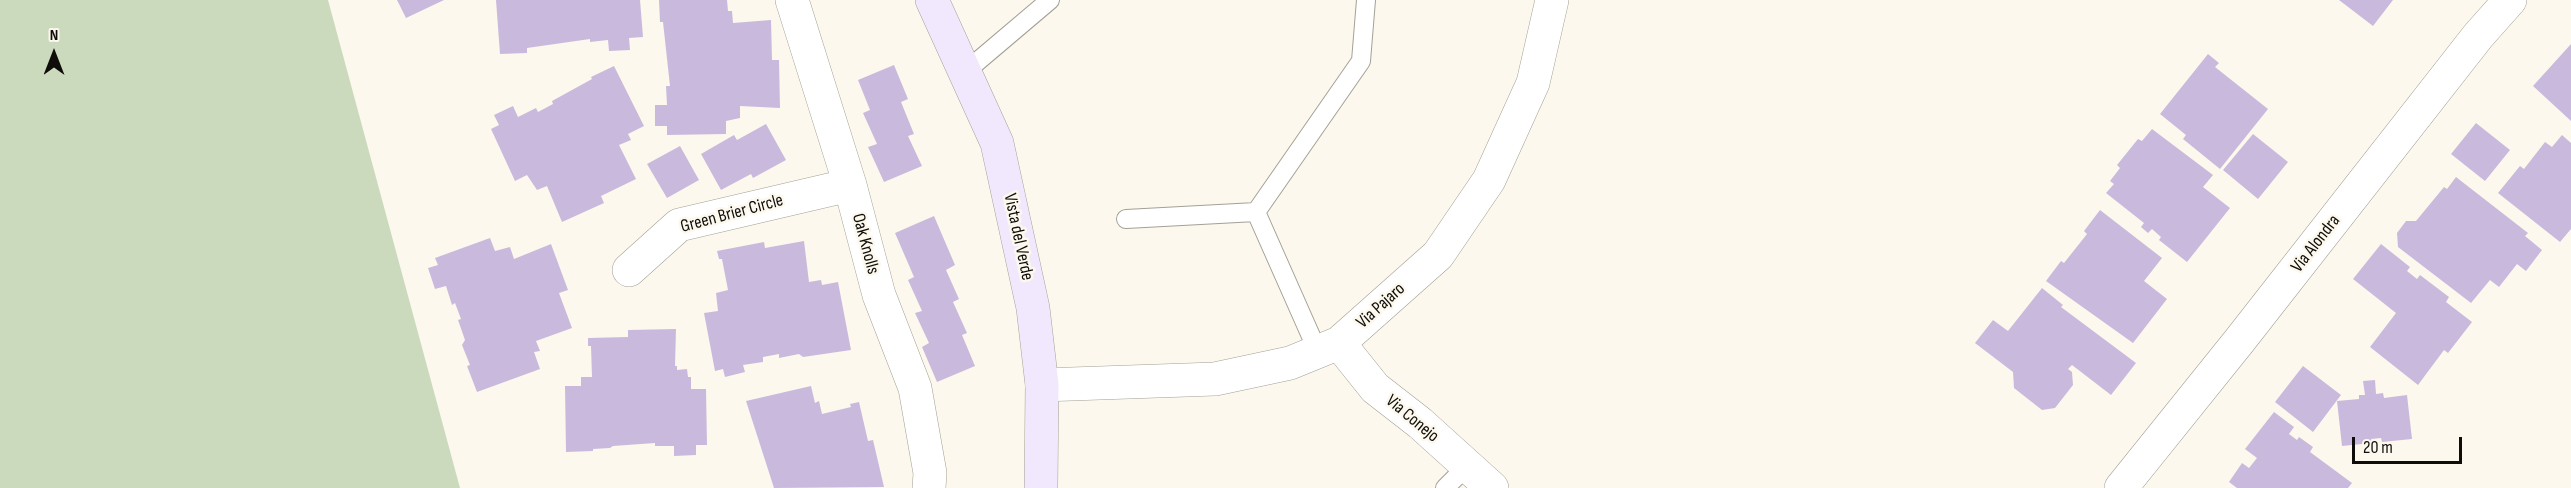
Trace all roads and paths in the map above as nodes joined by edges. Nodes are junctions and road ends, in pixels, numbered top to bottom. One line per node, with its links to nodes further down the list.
1 (792, 0): 8 (street, Oak Knolls)
2 (932, 0): 7 (street, Vista del Verde)
3 (1050, 0): 7 (lane)
4 (1366, 0): 9 (lane)
5 (1552, 0): 12 (street, Via Pajaro)
6 (2510, 0): 18 (street, Via Alondra)
7 (964, 72): 13 (street, Vista del Verde)
8 (850, 185): 11 (street, Green Brier Circle); 15 (street, Oak Knolls)
9 (1256, 212): 10 (lane); 12 (lane)
10 (1126, 219)
11 (629, 270)
12 (1329, 347): 13 (street, Via Pajaro); 14 (street, Via Conejo)
13 (1042, 385): 16 (street, Vista del Verde)
14 (1456, 477): 17 (street, Via Conejo)
15 (929, 488)
16 (1041, 488)
17 (1492, 488)
18 (2121, 488)

